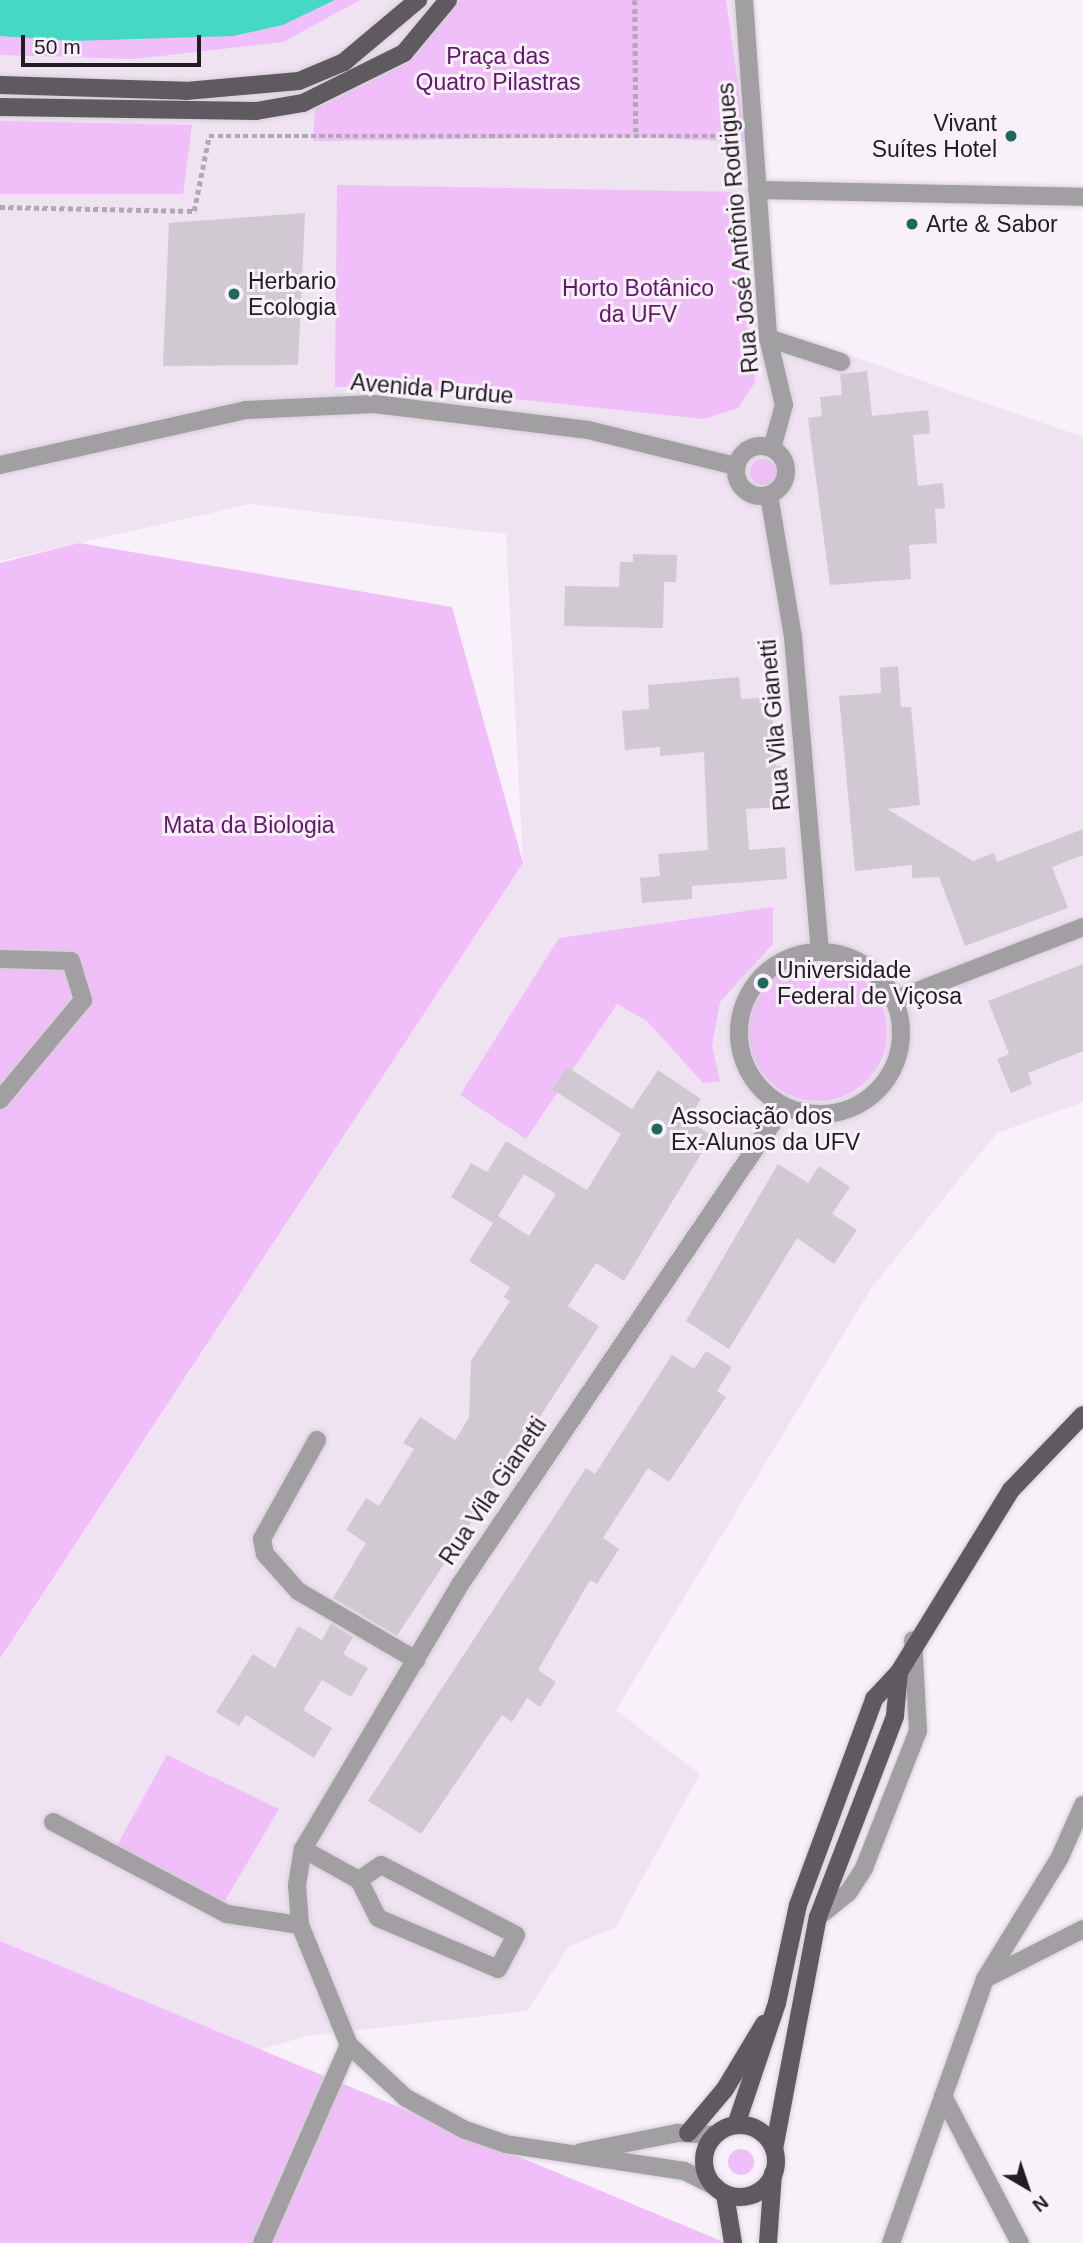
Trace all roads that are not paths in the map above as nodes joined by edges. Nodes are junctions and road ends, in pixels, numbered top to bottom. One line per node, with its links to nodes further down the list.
1 (418, 0): 4 (main road)
2 (448, 0): 5 (main road)
3 (744, 0): 6 (street, Rua José Antônio Rodrigues)
4 (0, 85)
5 (0, 107)
6 (757, 190): 7 (street); 8 (street, Rua José Antônio Rodrigues)
7 (1083, 197)
8 (768, 338): 9 (street); 10 (street, Rua José Antônio Rodrigues)
9 (841, 362)
10 (772, 448): 12 (street); 13 (street)
11 (0, 465): 12 (street, Avenida Purdue)
12 (736, 466): 13 (street)
13 (769, 495): 15 (street, Rua Vila Gianetti)
14 (1083, 927): 17 (street)
15 (820, 952): 17 (street); 19 (street)
16 (0, 959): 18 (street)
17 (894, 1000): 19 (street)
18 (0, 1100)
19 (784, 1106): 23 (street, Rua Vila Gianetti)
20 (1083, 1415): 22 (main road)
21 (317, 1440): 23 (street)
22 (914, 1640): 24 (main road); 29 (street)
23 (416, 1660): 27 (street, Rua Vila Gianetti)
24 (899, 1672): 29 (main road); 33 (main road)
25 (1083, 1805): 32 (street)
26 (53, 1822): 30 (street)
27 (303, 1849): 28 (street); 30 (street, Rua Vila Gianetti)
28 (359, 1880): 28 (street)
29 (818, 1917): 39 (main road)
30 (300, 1926): 34 (street)
31 (1083, 1929): 32 (street)
32 (985, 1979): 35 (street)
33 (776, 2003): 36 (main road); 37 (main road)
34 (349, 2045): 40 (street); 43 (street)
35 (943, 2096): 46 (street); 47 (street)
36 (736, 2125): 38 (main road); 39 (main road)
37 (688, 2133): 38 (street); 40 (street)
38 (715, 2135): 42 (main road)
39 (774, 2149): 41 (main road)
40 (570, 2154): 42 (street)
41 (774, 2172): 42 (main road); 45 (main road)
42 (720, 2191): 44 (main road)
43 (262, 2243)
44 (733, 2243)
45 (768, 2243)
46 (891, 2243)
47 (1020, 2243)

